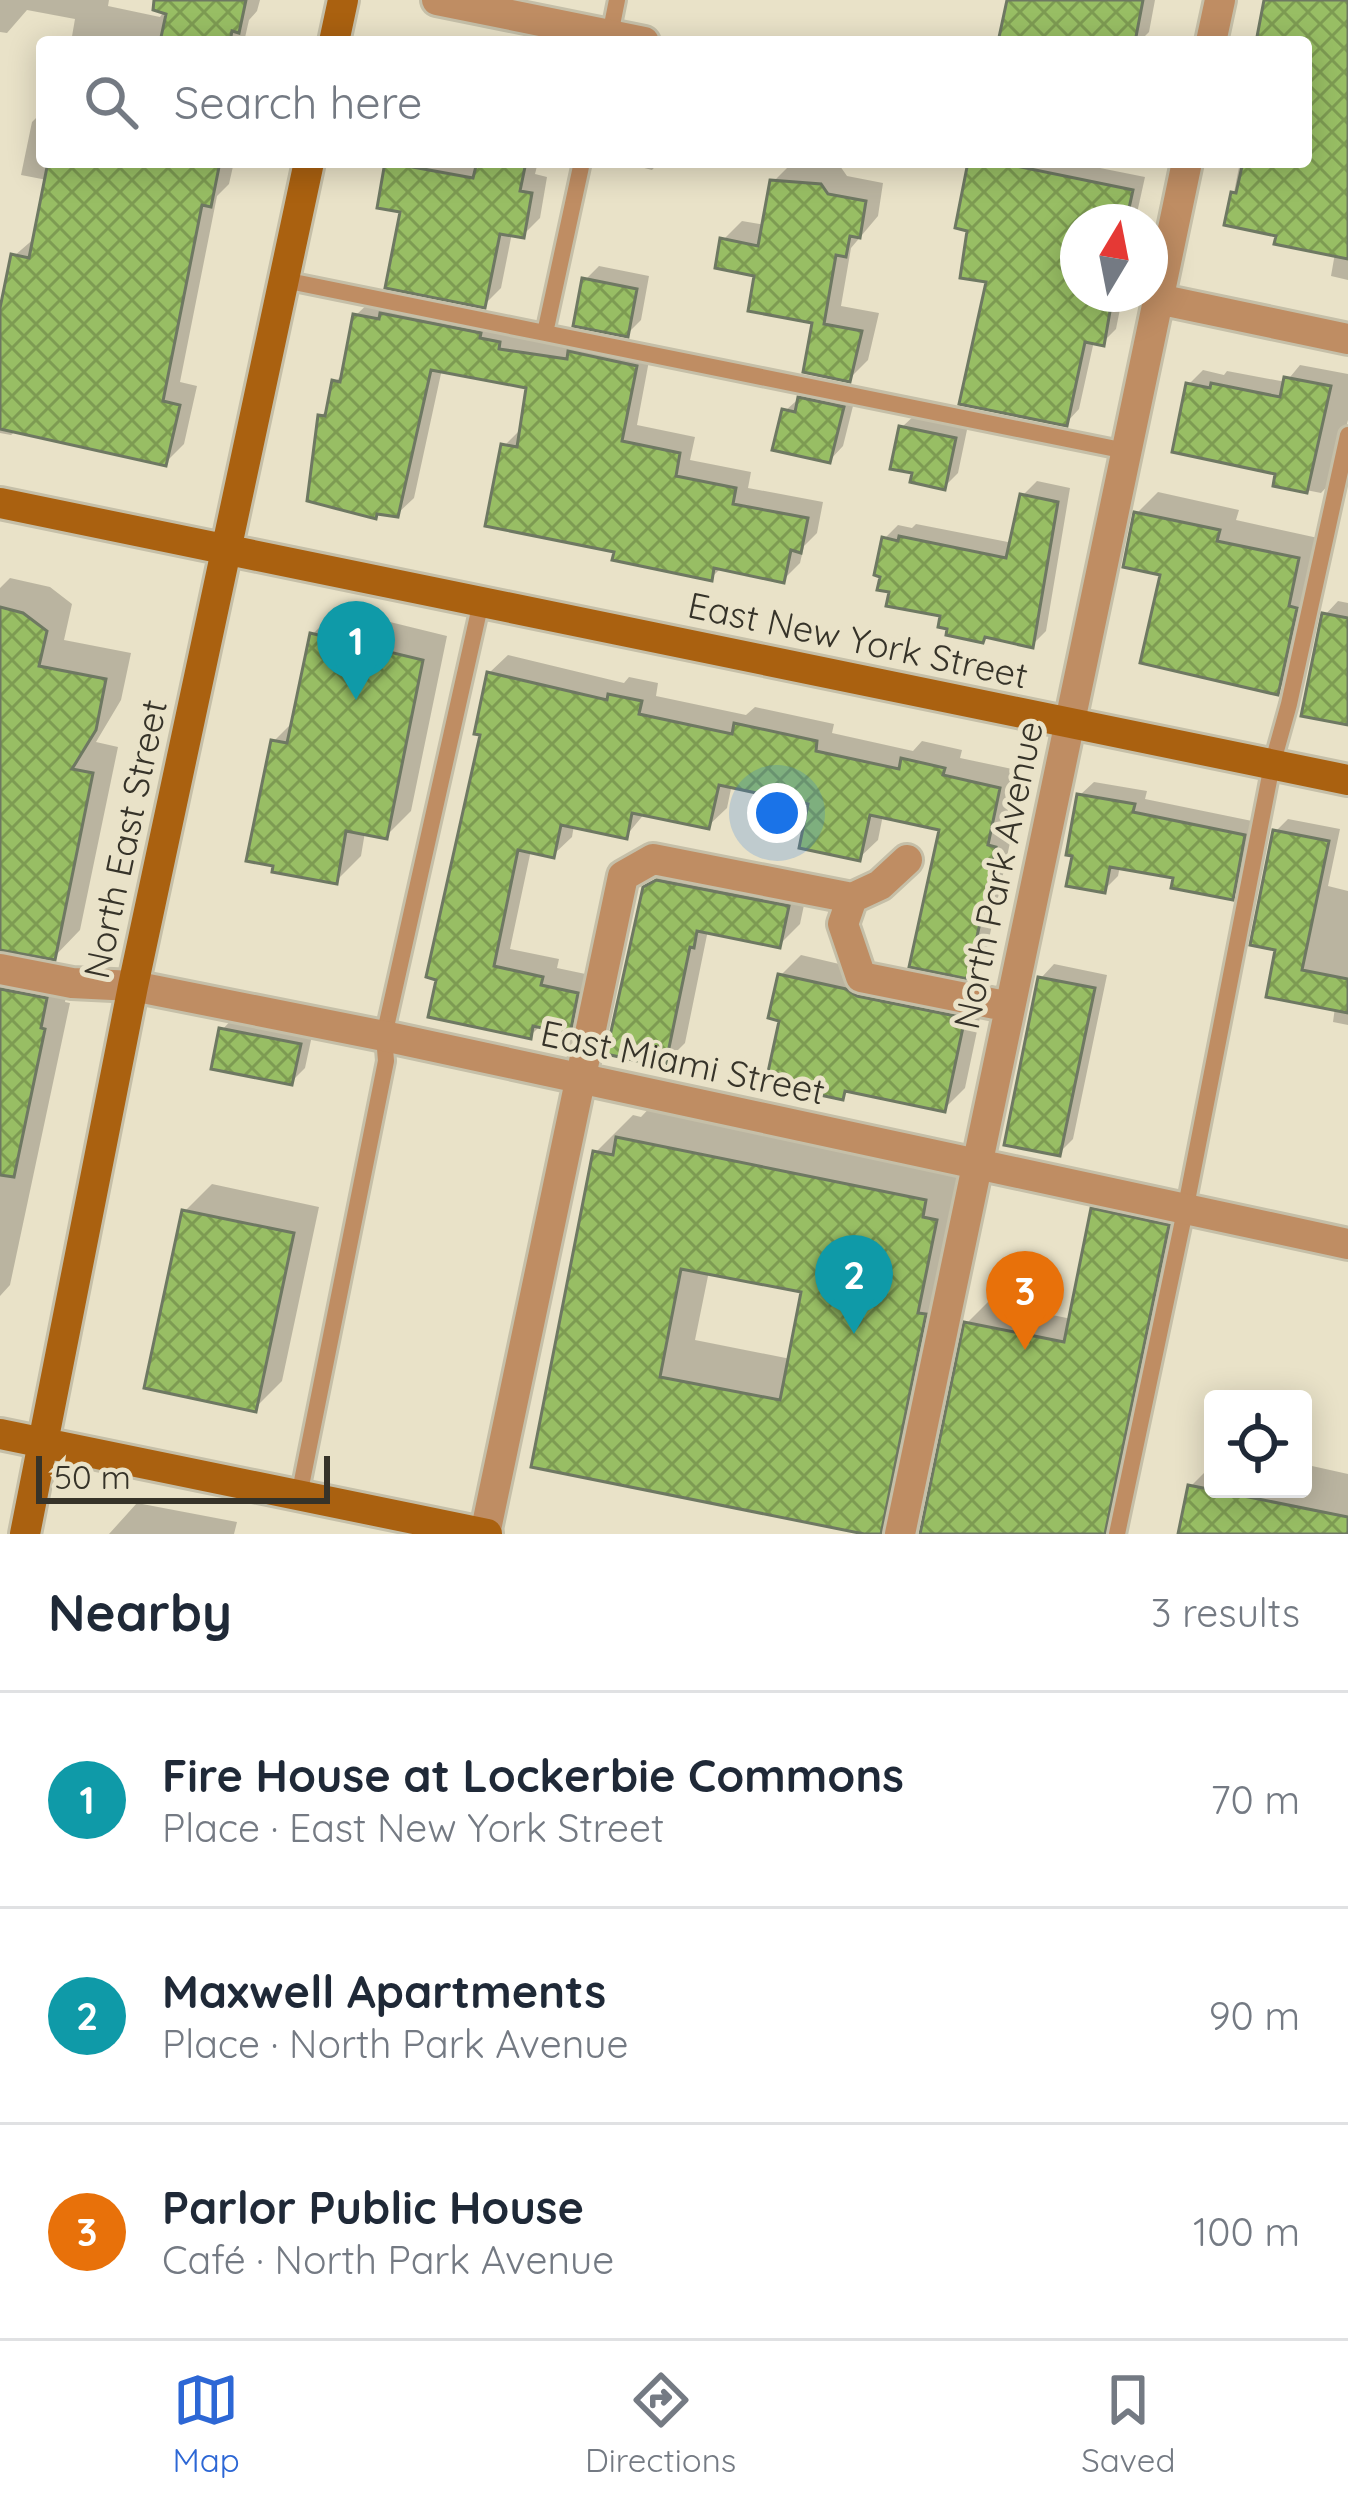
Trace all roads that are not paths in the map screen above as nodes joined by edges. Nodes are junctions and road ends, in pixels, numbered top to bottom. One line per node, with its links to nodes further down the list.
1 (343, 0): 5 (main road)
2 (437, 0): 6 (street)
3 (616, 0): 7 (lane)
4 (1220, 0): 8 (street)
5 (335, 36)
6 (596, 36)
7 (610, 36)
8 (1212, 36)
9 (308, 168): 13 (main road, North East Street)
10 (581, 168): 16 (lane)
11 (1186, 168): 12 (street, North Park Avenue)
12 (1168, 252)
13 (284, 280): 16 (lane); 21 (main road, North East Street)
14 (1168, 301): 17 (street)
15 (1155, 312): 19 (street, North Park Avenue)
16 (545, 333): 19 (lane)
17 (1348, 338)
18 (1348, 435): 24 (lane)
19 (1126, 452): 23 (street, North Park Avenue)
20 (0, 503): 21 (main road, East New York Street)
21 (227, 550): 22 (main road, East New York Street); 29 (main road, North East Street)
22 (481, 602): 23 (main road, East New York Street); 31 (lane)
23 (1070, 723): 24 (main road, East New York Street); 30 (street, North Park Avenue)
24 (1272, 765): 25 (main road, East New York Street); 34 (lane)
25 (1348, 780)
26 (907, 860): 27 (street)
27 (852, 898): 30 (street); 32 (street)
28 (0, 969): 29 (street, East Miami Street)
29 (134, 986): 31 (street, East Miami Street); 37 (main road, North East Street)
30 (1010, 1007): 33 (street, North Park Avenue)
31 (384, 1036): 32 (street, East Miami Street); 38 (lane)
32 (579, 1078): 33 (street, East Miami Street); 40 (street)
33 (977, 1167): 34 (street, East Miami Street); 41 (street, North Park Avenue)
34 (1185, 1211): 35 (street, East Miami Street); 42 (lane)
35 (1348, 1244)
36 (0, 1434): 37 (main road)
37 (42, 1443): 38 (main road); 39 (main road, North East Street)
38 (299, 1496): 40 (main road)
39 (25, 1534)
40 (486, 1534)
41 (900, 1534)
42 (1118, 1534)

